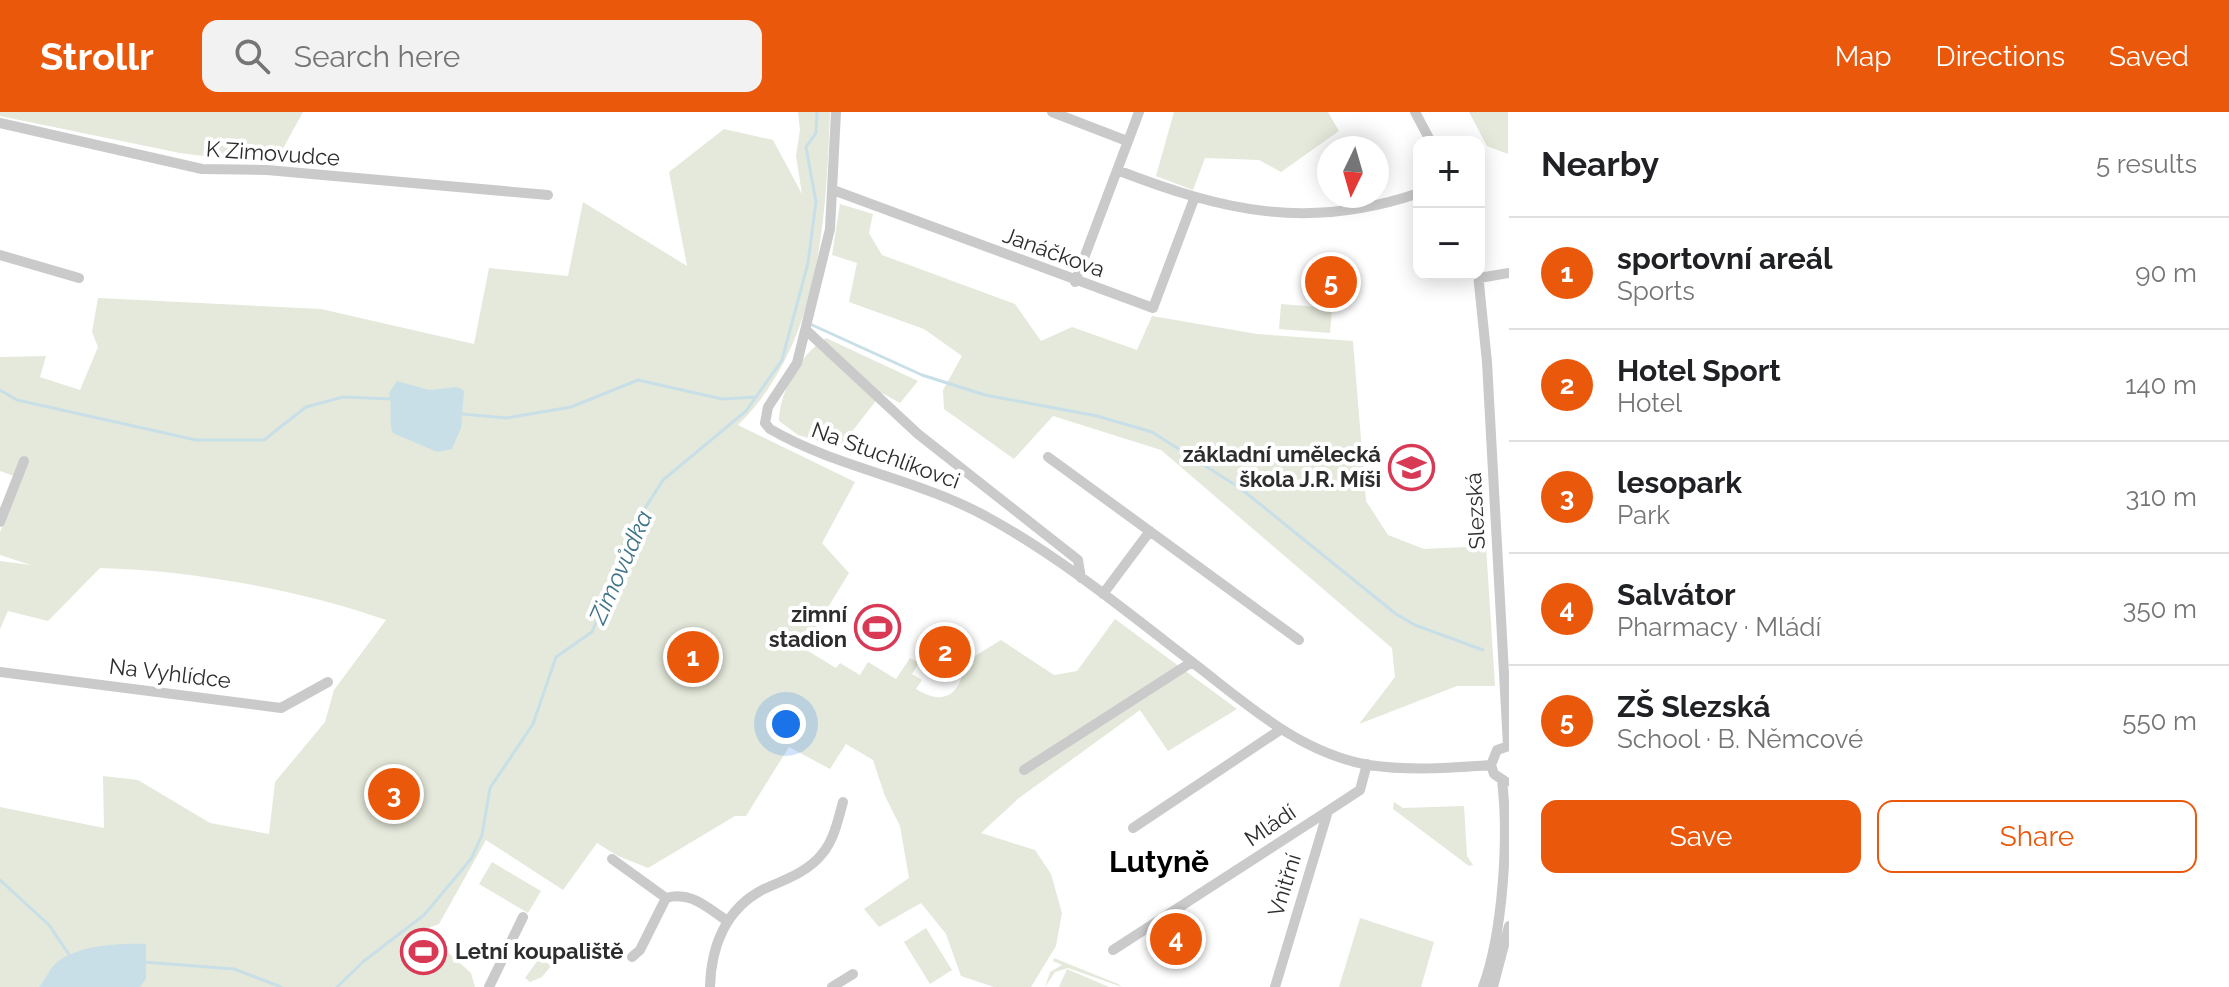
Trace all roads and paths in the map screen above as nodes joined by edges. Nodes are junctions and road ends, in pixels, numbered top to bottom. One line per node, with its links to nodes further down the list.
1 (836, 112): 9 (street, Na Stuchlíkovci)
2 (1052, 112): 7 (street)
3 (1139, 112): 7 (street)
4 (1415, 112): 6 (street)
5 (0, 123): 10 (street, K Zimovudce)
6 (1428, 136)
7 (1127, 141): 8 (street)
8 (1117, 170): 12 (street); 18 (street)
9 (833, 190): 18 (street, Janáčkova); 19 (street, Na Stuchlíkovci)
10 (548, 195)
11 (1413, 195): 12 (street)
12 (1194, 199): 18 (street, Janáčkova)
13 (0, 255): 16 (street)
14 (1509, 273): 15 (street)
15 (1485, 275)
16 (79, 278)
17 (1478, 280): 25 (street, Slezská)
18 (1075, 282)
19 (806, 330): 26 (street, Na Stuchlíkovci); 26 (street, Na Stuchlíkovci)
20 (1048, 457): 23 (street)
21 (24, 461): 22 (street)
22 (0, 522)
23 (1150, 531): 27 (street); 28 (street)
24 (1509, 538): 25 (street)
25 (1496, 539): 31 (street, Slezská)
26 (1081, 578): 27 (street, Na Stuchlíkovci)
27 (1103, 594): 29 (street, Na Stuchlíkovci)
28 (1299, 640)
29 (1192, 662): 33 (street, Na Stuchlíkovci); 37 (street)
30 (0, 672): 32 (street, Na Vyhlídce)
31 (1506, 676): 34 (street, Slezská)
32 (328, 682)
33 (1280, 730): 35 (street, Na Stuchlíkovci); 41 (street)
34 (1508, 746): 36 (street)
35 (1367, 764): 36 (street, Na Stuchlíkovci); 40 (street)
36 (1491, 765): 38 (street)
37 (1024, 770)
38 (1506, 781): 54 (street)
39 (843, 802): 45 (street)
40 (1328, 811): 47 (street, Mládí); 53 (street, Vnitřní)
41 (1133, 828)
42 (612, 859): 43 (street)
43 (666, 898): 45 (street); 48 (street)
44 (523, 917): 50 (street)
45 (726, 920): 51 (street)
46 (1509, 926): 55 (street)
47 (1113, 950)
48 (632, 957)
49 (853, 974): 52 (street)
50 (489, 987)
51 (710, 987)
52 (832, 987)
53 (1275, 987)
54 (1483, 987)
55 (1493, 987)

